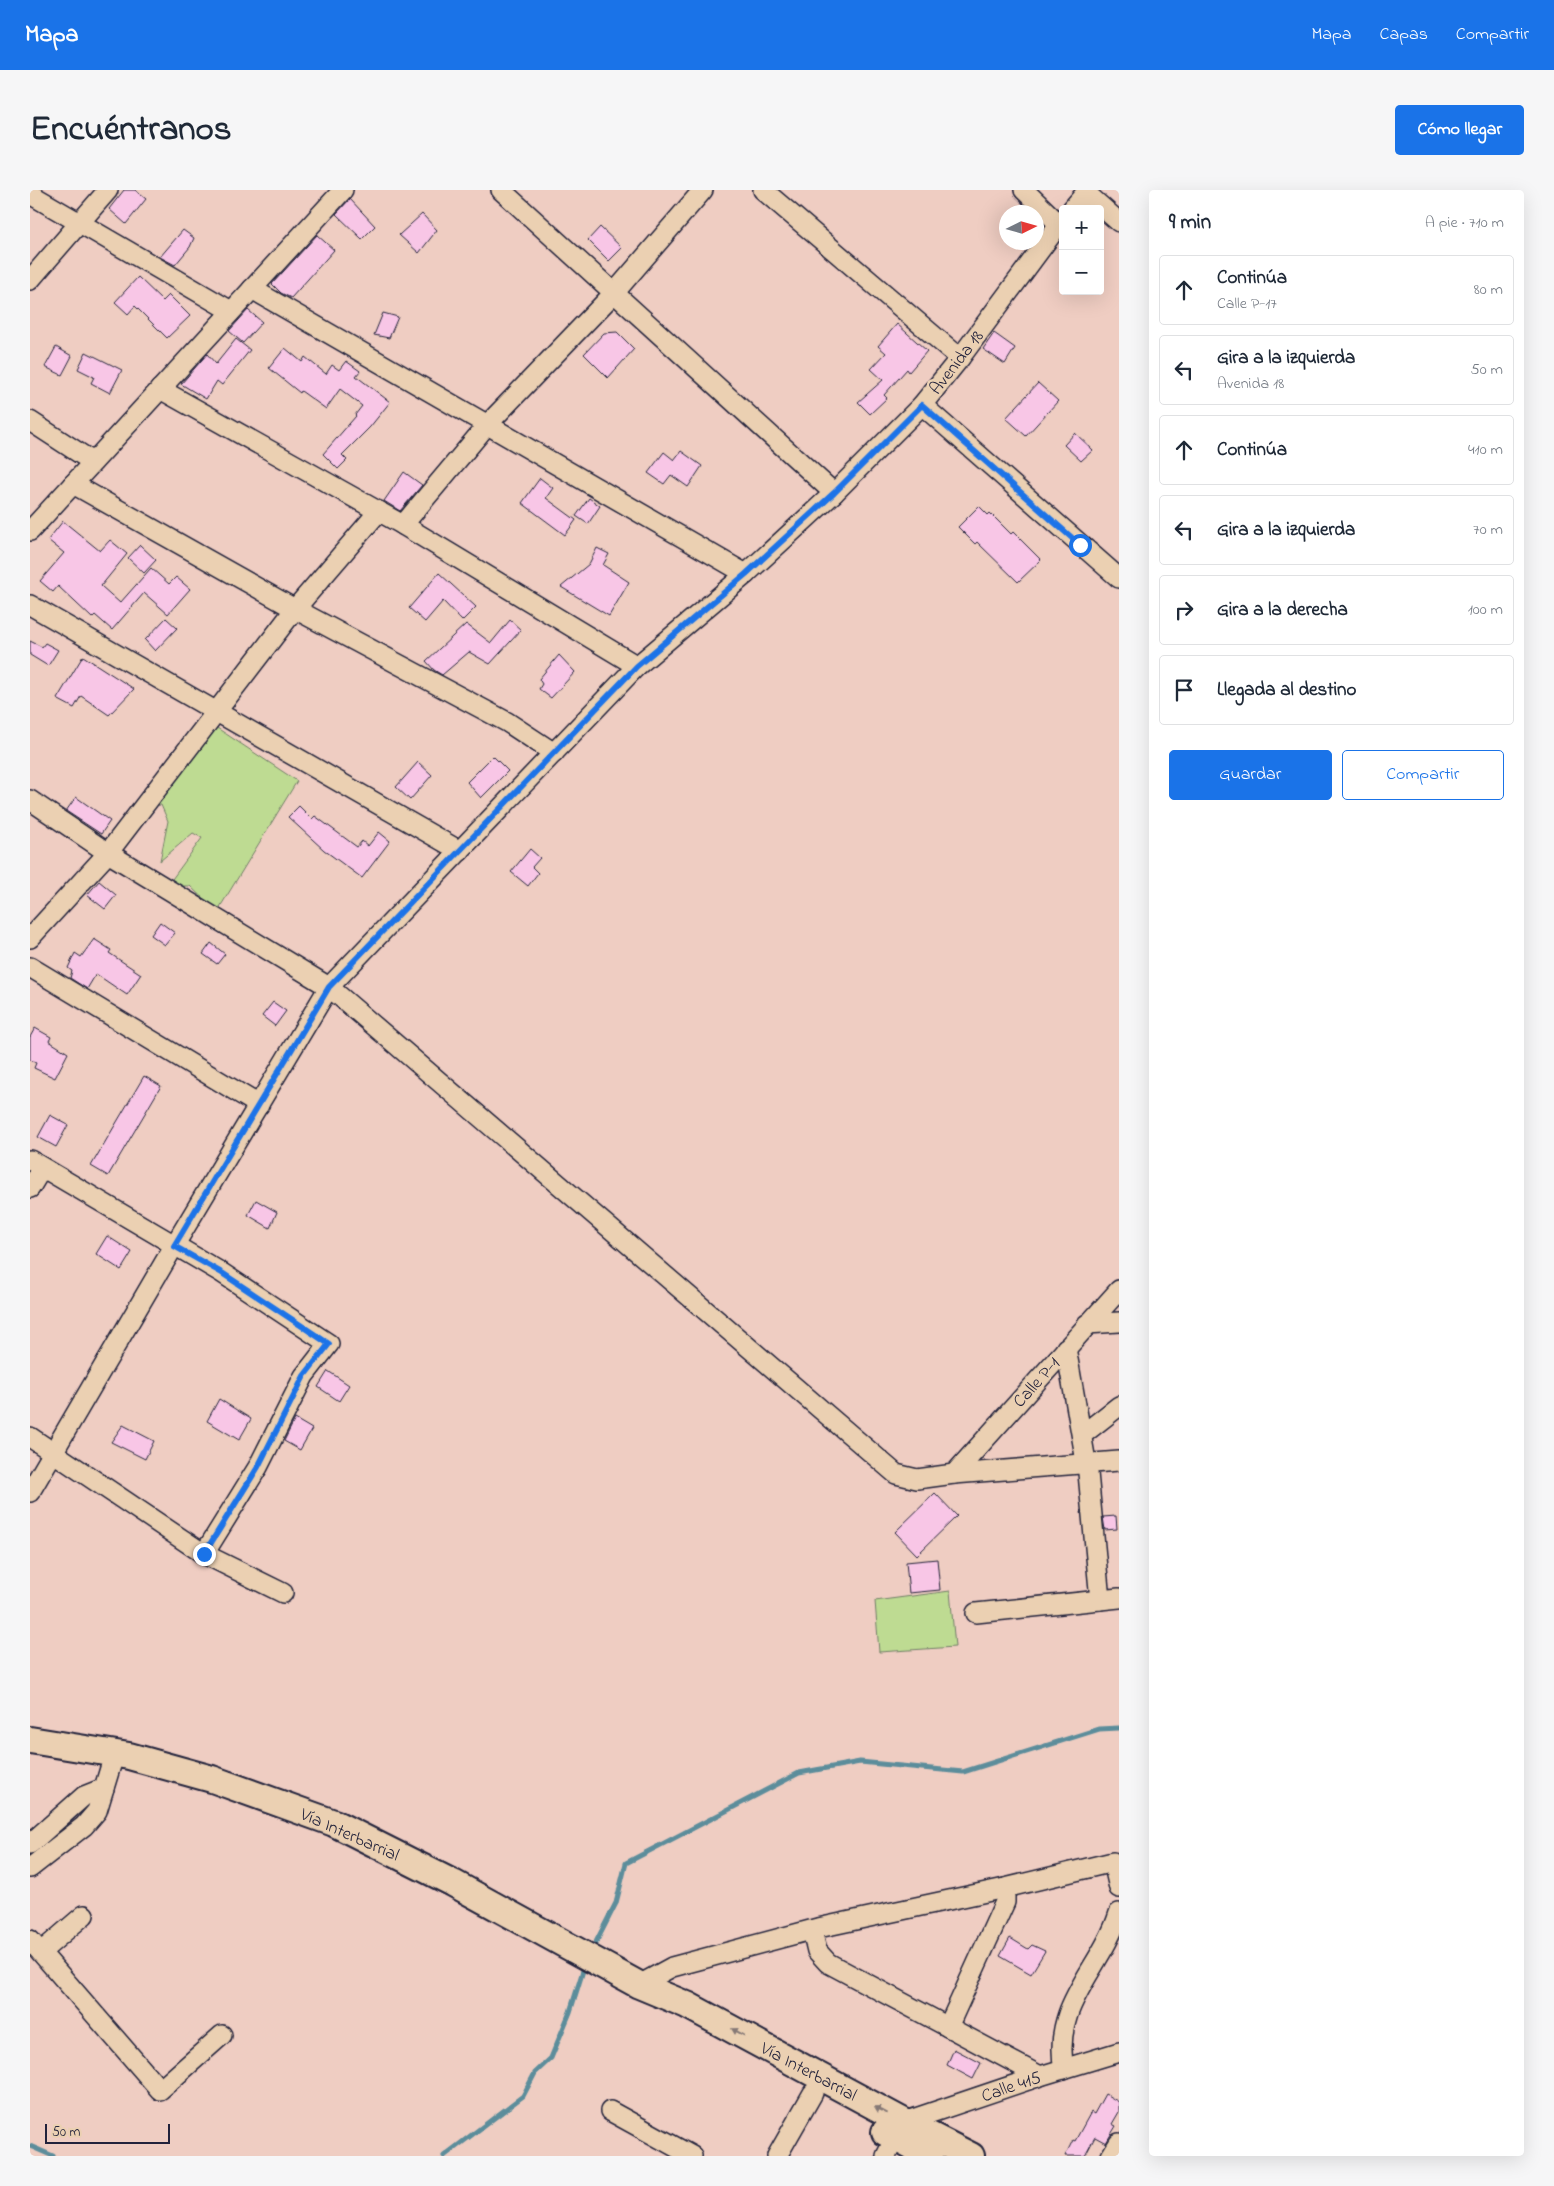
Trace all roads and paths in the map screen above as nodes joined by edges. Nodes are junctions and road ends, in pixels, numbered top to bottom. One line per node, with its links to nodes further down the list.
1 (108, 190): 12 (street)
2 (343, 190): 15 (street)
3 (703, 190): 16 (street)
4 (763, 190): 18 (street)
5 (1024, 190): 10 (street)
6 (1087, 192): 9 (street); 11 (street)
7 (511, 193): 16 (street)
8 (30, 194): 12 (street)
9 (1076, 205)
10 (1059, 219)
11 (1119, 222)
12 (79, 223): 14 (street); 17 (street)
13 (1059, 224): 18 (street, Avenida 18)
14 (30, 280)
15 (252, 289): 17 (street); 22 (street)
16 (615, 292): 22 (street); 25 (street)
17 (231, 311): 19 (street)
18 (960, 358): 20 (street, Avenida 18)
19 (160, 389): 23 (street); 26 (street)
20 (922, 405): 25 (street, Avenida 18); 30 (street)
21 (30, 421): 23 (street)
22 (487, 424): 27 (street); 29 (street)
23 (93, 462): 24 (street)
24 (73, 484): 28 (street); 32 (street)
25 (834, 493): 29 (street, Avenida 18)
26 (379, 511): 27 (street); 32 (street)
27 (403, 525): 33 (street)
28 (30, 531)
29 (746, 574): 33 (street, Avenida 18)
30 (1119, 578)
31 (30, 605): 34 (street)
32 (294, 609): 34 (street); 35 (street)
33 (637, 666): 35 (street, Avenida 18)
34 (216, 710): 37 (street); 38 (street)
35 (554, 753): 37 (street, Avenida 18)
36 (30, 800): 38 (street)
37 (460, 851): 41 (street, Avenida 18)
38 (108, 853): 39 (street); 41 (street)
39 (30, 938)
40 (30, 967): 42 (street)
41 (329, 987): 42 (street, Avenida 18); 56 (street)
42 (258, 1105): 45 (street, Avenida 18)
43 (36, 1164): 44 (street); 45 (street)
44 (30, 1188)
45 (174, 1246): 53 (street, Avenida 18); 58 (street)
46 (1119, 1290): 48 (street, Calle P-1)
47 (1119, 1322): 48 (street)
48 (1087, 1324): 49 (street, Calle P-1)
49 (1066, 1348): 51 (street); 56 (street, Calle P-1)
50 (1119, 1406): 51 (street)
51 (1082, 1435): 55 (street)
52 (30, 1437): 53 (street)
53 (54, 1451): 57 (street, Avenida 18); 58 (street)
54 (1119, 1461): 55 (street)
55 (1086, 1464): 56 (street); 60 (street)
56 (954, 1474)
57 (30, 1492)
58 (204, 1554): 59 (street)
59 (283, 1594)
60 (1110, 1599): 61 (street)
61 (976, 1613)
62 (30, 1740): 63 (main road, Vía Interbarrial)
63 (115, 1752): 64 (street); 73 (main road, Vía Interbarrial)
64 (104, 1788): 65 (street); 66 (street)
65 (30, 1844)
66 (30, 1868)
67 (1005, 1888): 68 (street); 71 (street); 74 (street)
68 (1119, 1888)
69 (84, 1915): 72 (street)
70 (1117, 1923): 77 (street)
71 (812, 1930): 73 (street); 74 (street)
72 (35, 1946): 75 (street)
73 (638, 1984): 79 (main road, Vía Interbarrial); 81 (main road, Vía Interbarrial, one-way to 73)
74 (948, 2027): 78 (street)
75 (222, 2035)
76 (1119, 2052): 77 (street, Calle 415)
77 (1064, 2069): 78 (street, Calle 415)
78 (1040, 2076): 81 (street, Calle 415)
79 (814, 2094): 81 (main road, Vía Interbarrial); 84 (street)
80 (610, 2111): 83 (street)
81 (895, 2139): 85 (main road, Vía Interbarrial); 86 (main road, Vía Interbarrial)
82 (1119, 2143): 87 (street)
83 (692, 2156)
84 (777, 2156)
85 (929, 2156)
86 (971, 2156)
87 (1112, 2156)

